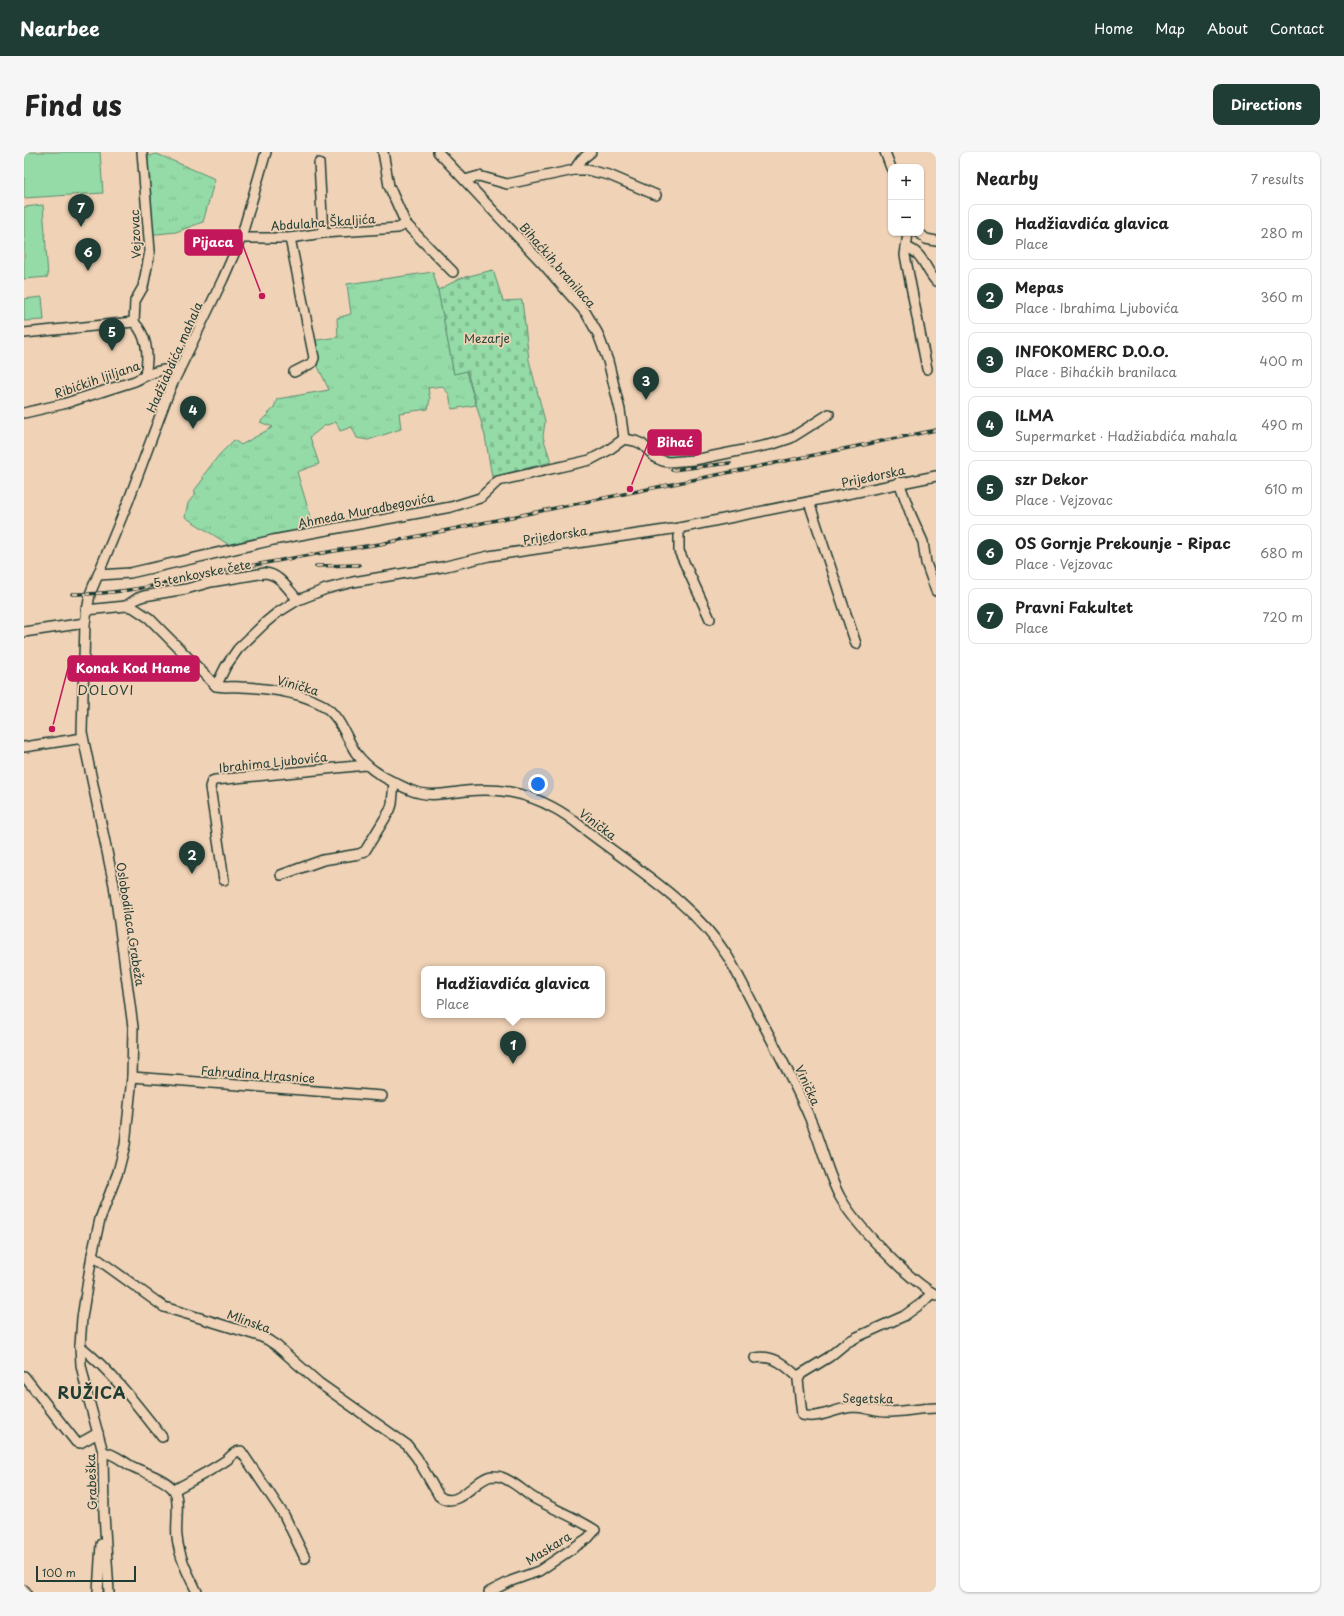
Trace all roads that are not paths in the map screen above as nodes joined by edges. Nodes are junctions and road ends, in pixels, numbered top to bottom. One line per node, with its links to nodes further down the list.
1 (142, 152): 22 (street, Vejzovac)
2 (266, 152): 16 (street, Hadžiabdića mahala)
3 (383, 152): 12 (street)
4 (438, 152): 10 (street, Bihaćkih branilaca)
5 (591, 152): 9 (street)
6 (885, 152): 8 (street)
7 (319, 163): 13 (street)
8 (890, 164)
9 (574, 170): 10 (street); 11 (street)
10 (465, 180): 30 (street, Bihaćkih branilaca)
11 (656, 195)
12 (406, 224): 13 (street, Abdulaha Škaljića); 20 (street)
13 (323, 233): 17 (street, Abdulaha Škaljića)
14 (907, 236): 19 (street)
15 (922, 236): 18 (street)
16 (241, 238): 17 (street, Abdulaha Škaljića); 25 (street, Hadžiabdića mahala)
17 (290, 238): 26 (street)
18 (936, 241)
19 (906, 247): 21 (street); 24 (street)
20 (453, 272)
21 (936, 281)
22 (134, 322): 23 (street); 27 (street)
23 (24, 333)
24 (926, 369)
25 (178, 370): 27 (street, Ribićkih ljiljana); 35 (street, Hadžiabdića mahala)
26 (294, 372)
27 (145, 375): 28 (street, Ribićkih ljiljana)
28 (24, 412)
29 (829, 414): 30 (street)
30 (624, 439): 35 (street, Ahmeda Muradbegovića)
31 (936, 476): 32 (street, Prijedorska)
32 (899, 482): 33 (street, Prijedorska); 36 (street)
33 (809, 502): 34 (street, Prijedorska); 44 (street)
34 (679, 528): 38 (street, Prijedorska); 41 (street)
35 (99, 575): 37 (street, Hadžiabdića mahala)
36 (936, 590)
37 (90, 594): 40 (street, Oslobodilaca Grabeža)
38 (298, 600): 39 (street, 5. tenkovske čete); 45 (street, Prijedorska)
39 (126, 606): 40 (street); 45 (street)
40 (86, 610): 42 (street, Oslobodilaca Grabeža)
41 (710, 619)
42 (85, 623): 43 (street); 46 (street, Oslobodilaca Grabeža)
43 (24, 632)
44 (856, 644)
45 (216, 686): 48 (street, Vinička)
46 (83, 738): 47 (street); 52 (street, Oslobodilaca Grabeža)
47 (24, 747)
48 (366, 765): 49 (street, Vinička); 51 (street, Ibrahima Ljubovića)
49 (394, 782): 50 (street); 55 (street, Vinička)
50 (281, 875)
51 (224, 880)
52 (132, 1077): 53 (street, Fahrudina Hrasnice); 54 (street, Oslobodilaca Grabeža)
53 (382, 1096)
54 (92, 1255): 56 (street, Grabeška); 66 (street, Mlinska)
55 (934, 1294): 59 (street)
56 (80, 1346): 61 (street, Grabeška); 62 (street)
57 (755, 1358): 59 (street)
58 (24, 1376): 61 (street)
59 (798, 1376): 60 (street, Segetska)
60 (936, 1408)
61 (98, 1433): 63 (street, Grabeška)
62 (162, 1437)
63 (103, 1452): 64 (street); 65 (street, Grabeška)
64 (174, 1490): 67 (street); 70 (street)
65 (104, 1514): 68 (street); 69 (street, Grabeška)
66 (595, 1530): 71 (street, Maskara)
67 (305, 1558)
68 (98, 1592)
69 (109, 1592)
70 (197, 1592)
71 (489, 1592)

